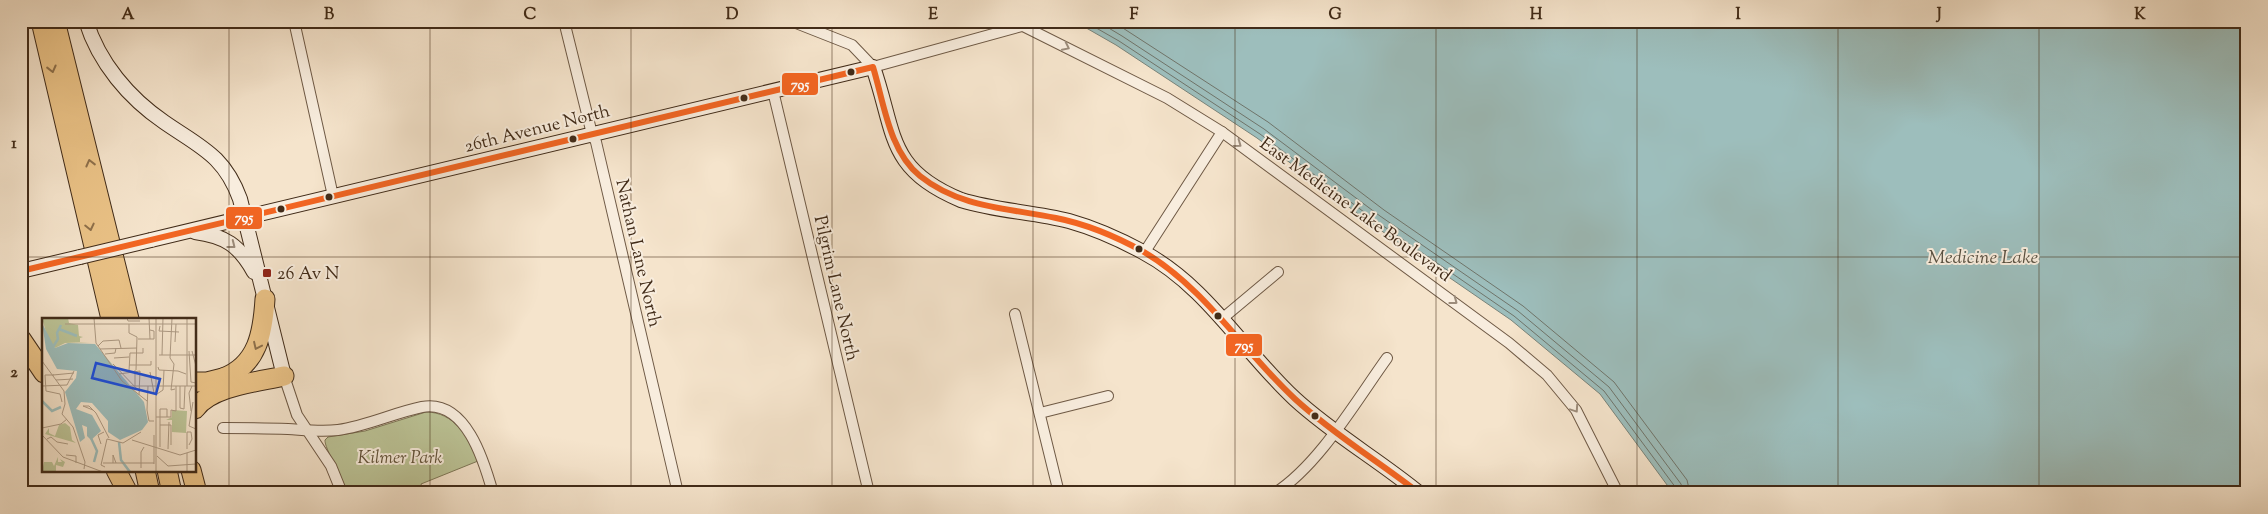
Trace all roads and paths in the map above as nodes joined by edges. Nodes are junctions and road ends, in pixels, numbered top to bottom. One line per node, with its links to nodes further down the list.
1 (41, 21): 21 (highway, one-way to 21)
2 (55, 21): 13 (highway, one-way to 2)
3 (86, 21): 14 (street)
4 (294, 21): 12 (street)
5 (564, 21): 11 (street, Nathan Lane North)
6 (791, 21): 8 (street)
7 (1018, 24): 8 (street, 26th Avenue North); 10 (street, East Medicine Lake Boulevard, one-way to 10)
8 (873, 67): 9 (street, 26th Avenue North); 16 (street)
9 (773, 91): 11 (street, 26th Avenue North); 48 (street, Pilgrim Lane North)
10 (1222, 132): 16 (street); 52 (street, East Medicine Lake Boulevard, one-way to 52)
11 (592, 134): 12 (street, 26th Avenue North); 47 (street, Nathan Lane North)
12 (333, 196): 14 (street, 26th Avenue North)
13 (102, 210): 22 (highway); 23 (highway)
14 (245, 217): 15 (street, 26th Avenue North); 19 (street)
15 (186, 231): 17 (street, 26th Avenue North, bridge); 19 (street, one-way to 19)
16 (1144, 253): 24 (street)
17 (21, 271)
18 (1278, 272): 24 (street)
19 (263, 291): 28 (street); 29 (highway, one-way to 29)
20 (1015, 314): 33 (street)
21 (111, 318)
22 (130, 318)
23 (140, 318)
24 (1224, 318): 35 (street)
25 (21, 339): 27 (highway)
26 (1387, 358): 35 (street)
27 (42, 370)
28 (283, 370): 29 (highway); 32 (highway); 36 (street)
29 (223, 378): 30 (highway)
30 (196, 382)
31 (1108, 396): 33 (street)
32 (196, 408)
33 (1040, 412): 49 (street)
34 (223, 428): 36 (street)
35 (1335, 430): 50 (street); 51 (street)
36 (307, 431): 45 (street); 46 (street)
37 (117, 472): 41 (highway)
38 (145, 472): 42 (highway)
39 (167, 472): 43 (highway)
40 (192, 472): 44 (highway)
41 (128, 493)
42 (150, 493)
43 (172, 493)
44 (197, 493)
45 (342, 493)
46 (493, 493)
47 (678, 493)
48 (869, 493)
49 (1059, 493)
50 (1275, 493)
51 (1419, 493)
52 (1618, 493)

